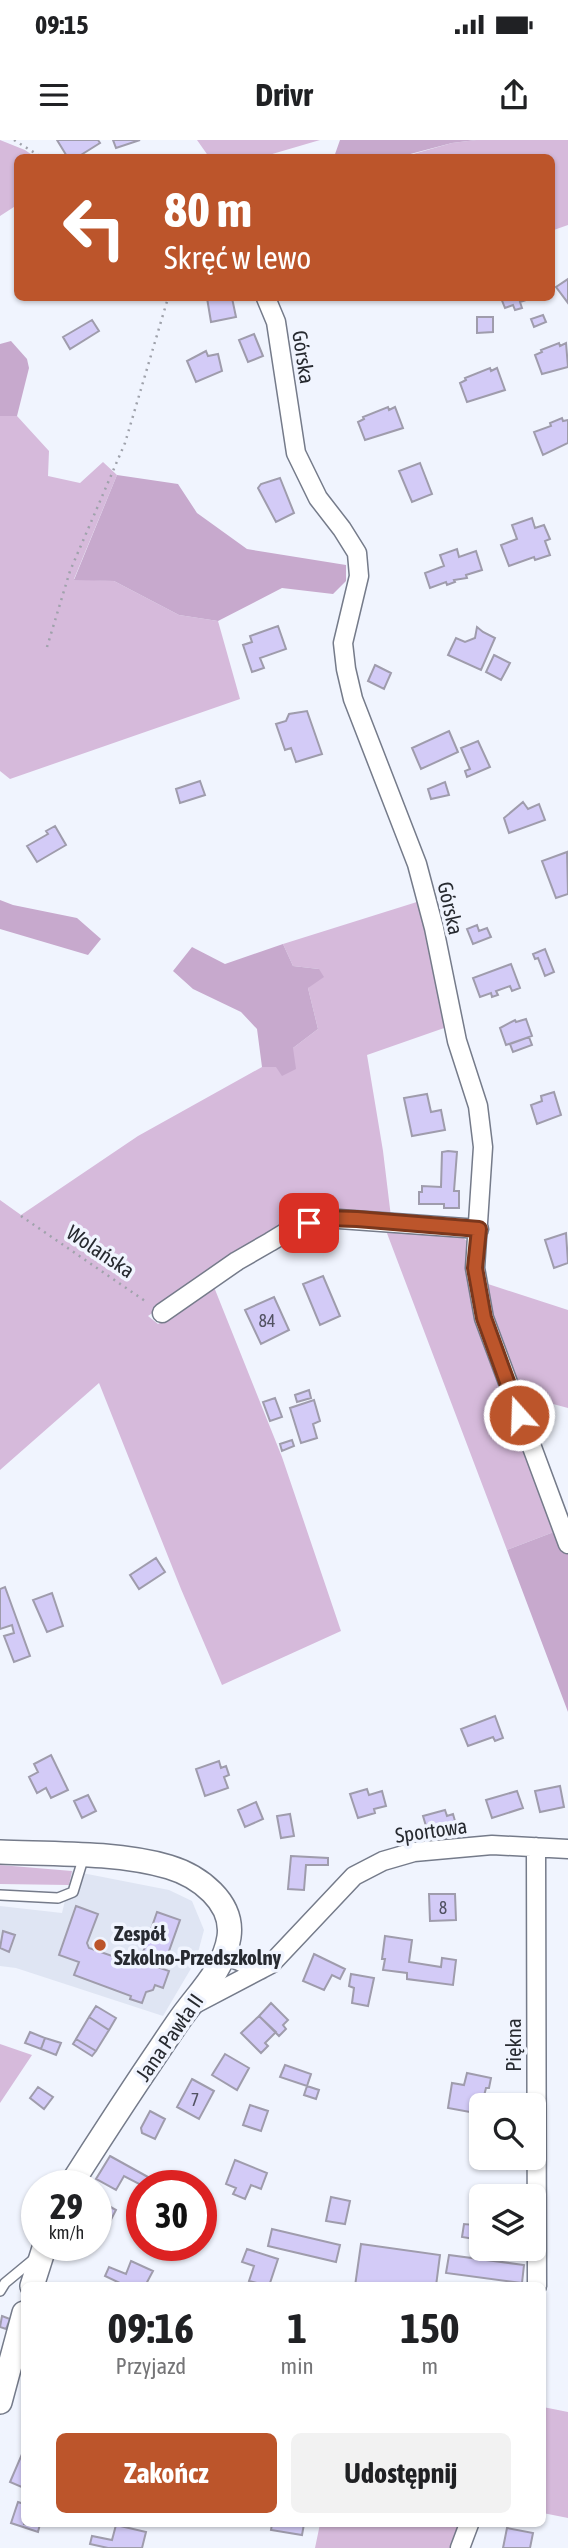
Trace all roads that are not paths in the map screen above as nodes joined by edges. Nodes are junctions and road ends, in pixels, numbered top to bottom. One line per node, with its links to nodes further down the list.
1 (267, 301): 2 (street, Górska)
2 (479, 1229): 3 (street); 4 (street, Górska)
3 (162, 1313)
4 (568, 1544)
5 (536, 1847): 6 (street, Sportowa); 11 (street, Sportowa); 17 (street, Piękna)
6 (568, 1849)
7 (0, 1852): 8 (street, Jana Pawła II)
8 (84, 1856): 9 (lane); 10 (street, Jana Pawła II)
9 (0, 1895)
10 (223, 1954): 11 (street); 12 (street, Jana Pawła II)
11 (260, 1970): 12 (street, Sportowa)
12 (187, 2008): 13 (street, Jana Pawła II)
13 (81, 2170)
14 (30, 2261): 18 (lane)
15 (40, 2261): 16 (street)
16 (33, 2282)
17 (537, 2282)
18 (0, 2291)
19 (21, 2321): 20 (street)
20 (6, 2361): 21 (street)
21 (0, 2402)
22 (468, 2527): 23 (street)
23 (460, 2548)

